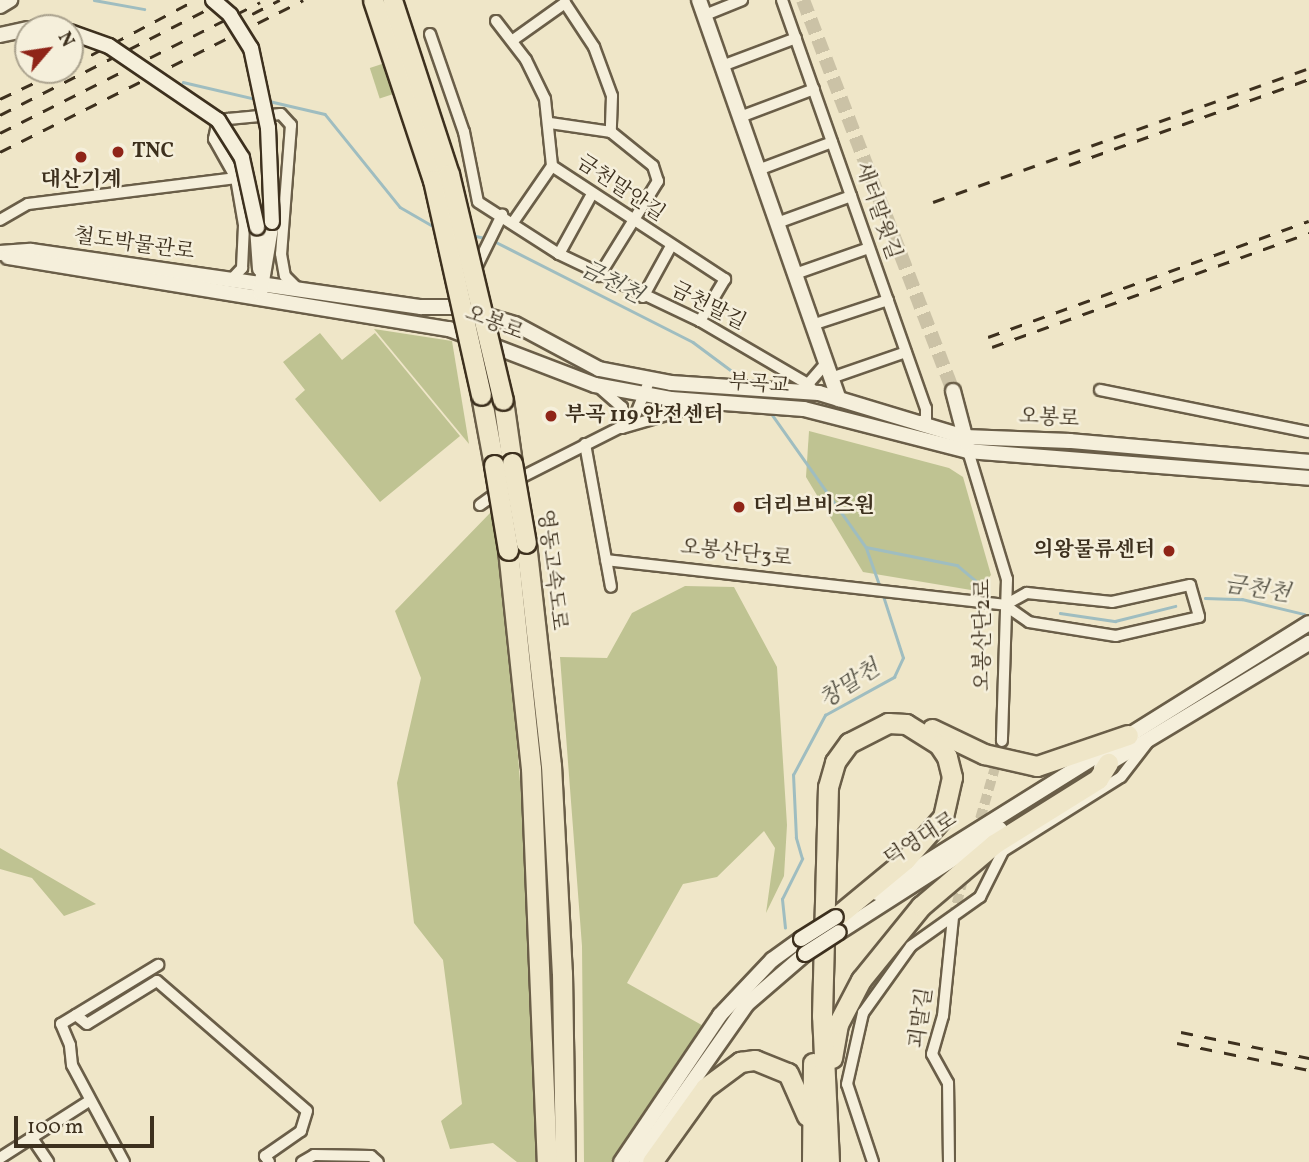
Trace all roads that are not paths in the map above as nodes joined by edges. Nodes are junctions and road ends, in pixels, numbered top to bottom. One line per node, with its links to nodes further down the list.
1 (10, 0): 8 (street)
2 (213, 0): 39 (street, bridge)
3 (373, 0): 65 (highway, 영동고속도로, bridge)
4 (392, 0): 65 (highway, 영동고속도로, bridge)
5 (699, 0): 9 (street)
6 (742, 0): 9 (street)
7 (782, 0): 13 (street, 새터말윗길)
8 (0, 6)
9 (705, 15): 15 (street)
10 (496, 21): 14 (street, 금천말안길)
11 (430, 34): 26 (street, 금천말길)
12 (84, 37): 39 (street, bridge)
13 (796, 38): 15 (street); 16 (street, 새터말윗길)
14 (513, 40): 18 (street, 금천말안길); 19 (street)
15 (722, 66): 17 (street)
16 (814, 89): 17 (street); 20 (street, 새터말윗길)
17 (740, 117): 22 (street)
18 (550, 123): 19 (street); 21 (street, 금천말안길)
19 (611, 132): 28 (street)
20 (832, 142): 22 (street); 25 (street, 새터말윗길)
21 (552, 166): 24 (street, 금천말안길); 29 (street)
22 (758, 170): 30 (street)
23 (236, 178): 27 (street); 37 (street); 38 (street)
24 (592, 194): 28 (street, 금천말안길); 34 (street)
25 (851, 196): 30 (street); 32 (street, 새터말윗길)
26 (502, 215): 29 (street, 금천말길); 42 (street)
27 (0, 220)
28 (632, 220): 31 (street, 금천말안길); 36 (street)
29 (514, 221): 34 (street, 금천말길)
30 (777, 223): 35 (street)
31 (671, 246): 40 (street); 43 (street, 금천말안길)
32 (869, 248): 35 (street); 41 (street, 새터말윗길)
33 (0, 254): 37 (street, 철도박물관로); 39 (street, 철도박물관로)
34 (559, 254): 36 (street, 금천말길)
35 (795, 274): 44 (street)
36 (599, 276): 40 (street, 금천말길)
37 (230, 281): 39 (street, 철도박물관로)
38 (296, 287): 39 (street, 오봉로); 42 (street, 오봉로)
39 (260, 291): 49 (street, 오봉로)
40 (643, 297): 43 (street, 금천말길)
41 (888, 300): 44 (street); 45 (street, 새터말윗길)
42 (458, 307): 48 (street, 오봉로)
43 (700, 321): 51 (street, 금천말길)
44 (812, 325): 46 (street)
45 (906, 352): 47 (street); 59 (street, 새터말윗길)
46 (826, 363): 47 (street); 51 (street)
47 (831, 378): 56 (street)
48 (650, 379): 50 (street, 오봉로); 55 (street)
49 (595, 385): 55 (street, 오봉로); 60 (street)
50 (708, 385): 53 (street, 부곡교)
51 (811, 388): 53 (street, 오봉로); 56 (street, 오봉로)
52 (1100, 390): 61 (street)
53 (793, 391)
54 (953, 391): 63 (street)
55 (646, 395): 57 (street, 오봉로); 60 (street)
56 (839, 399): 59 (street, 오봉로)
57 (710, 402): 58 (street, 부곡교); 60 (street)
58 (804, 409): 63 (street, 오봉로)
59 (912, 422): 63 (street, 오봉로)
60 (622, 428): 62 (street)
61 (1309, 432)
62 (585, 444): 67 (street); 69 (street)
63 (967, 444): 64 (street, 오봉로); 66 (street, 오봉로); 71 (street, 오봉산단2로)
64 (1309, 462)
65 (503, 464): 68 (highway, 영동고속도로, bridge)
66 (1309, 478)
67 (480, 505)
68 (517, 546): 92 (highway, 영동고속도로); 93 (highway, 영동고속도로)
69 (606, 560): 70 (street); 71 (street, 오봉산단3로)
70 (611, 587)
71 (1005, 605): 71 (street); 76 (street, 오봉산단2로)
72 (1309, 623): 74 (street, 덕영대로)
73 (1309, 643): 75 (street, 덕영대로)
74 (1128, 735): 79 (street, 덕영대로); 84 (highway)
75 (1152, 738): 77 (street, 덕영대로); 78 (street)
76 (1002, 741)
77 (1108, 764): 79 (street, 덕영대로); 82 (highway)
78 (953, 918): 99 (street); 100 (street, 괴말길)
79 (837, 924): 82 (highway); 94 (street, 덕영대로, bridge); 95 (street, 덕영대로, bridge)
80 (158, 965): 81 (street)
81 (76, 1015): 83 (street); 89 (street)
82 (826, 1090): 98 (highway)
83 (89, 1101): 85 (street); 88 (street)
84 (812, 1131): 96 (highway); 97 (highway)
85 (32, 1138): 86 (street); 87 (street)
86 (0, 1158)
87 (48, 1162)
88 (124, 1162)
89 (269, 1162)
90 (302, 1162): 91 (street)
91 (378, 1162)
92 (547, 1162)
93 (565, 1162)
94 (621, 1162)
95 (636, 1162)
96 (652, 1162)
97 (812, 1162)
98 (829, 1162)
99 (873, 1162)
100 (949, 1162)

